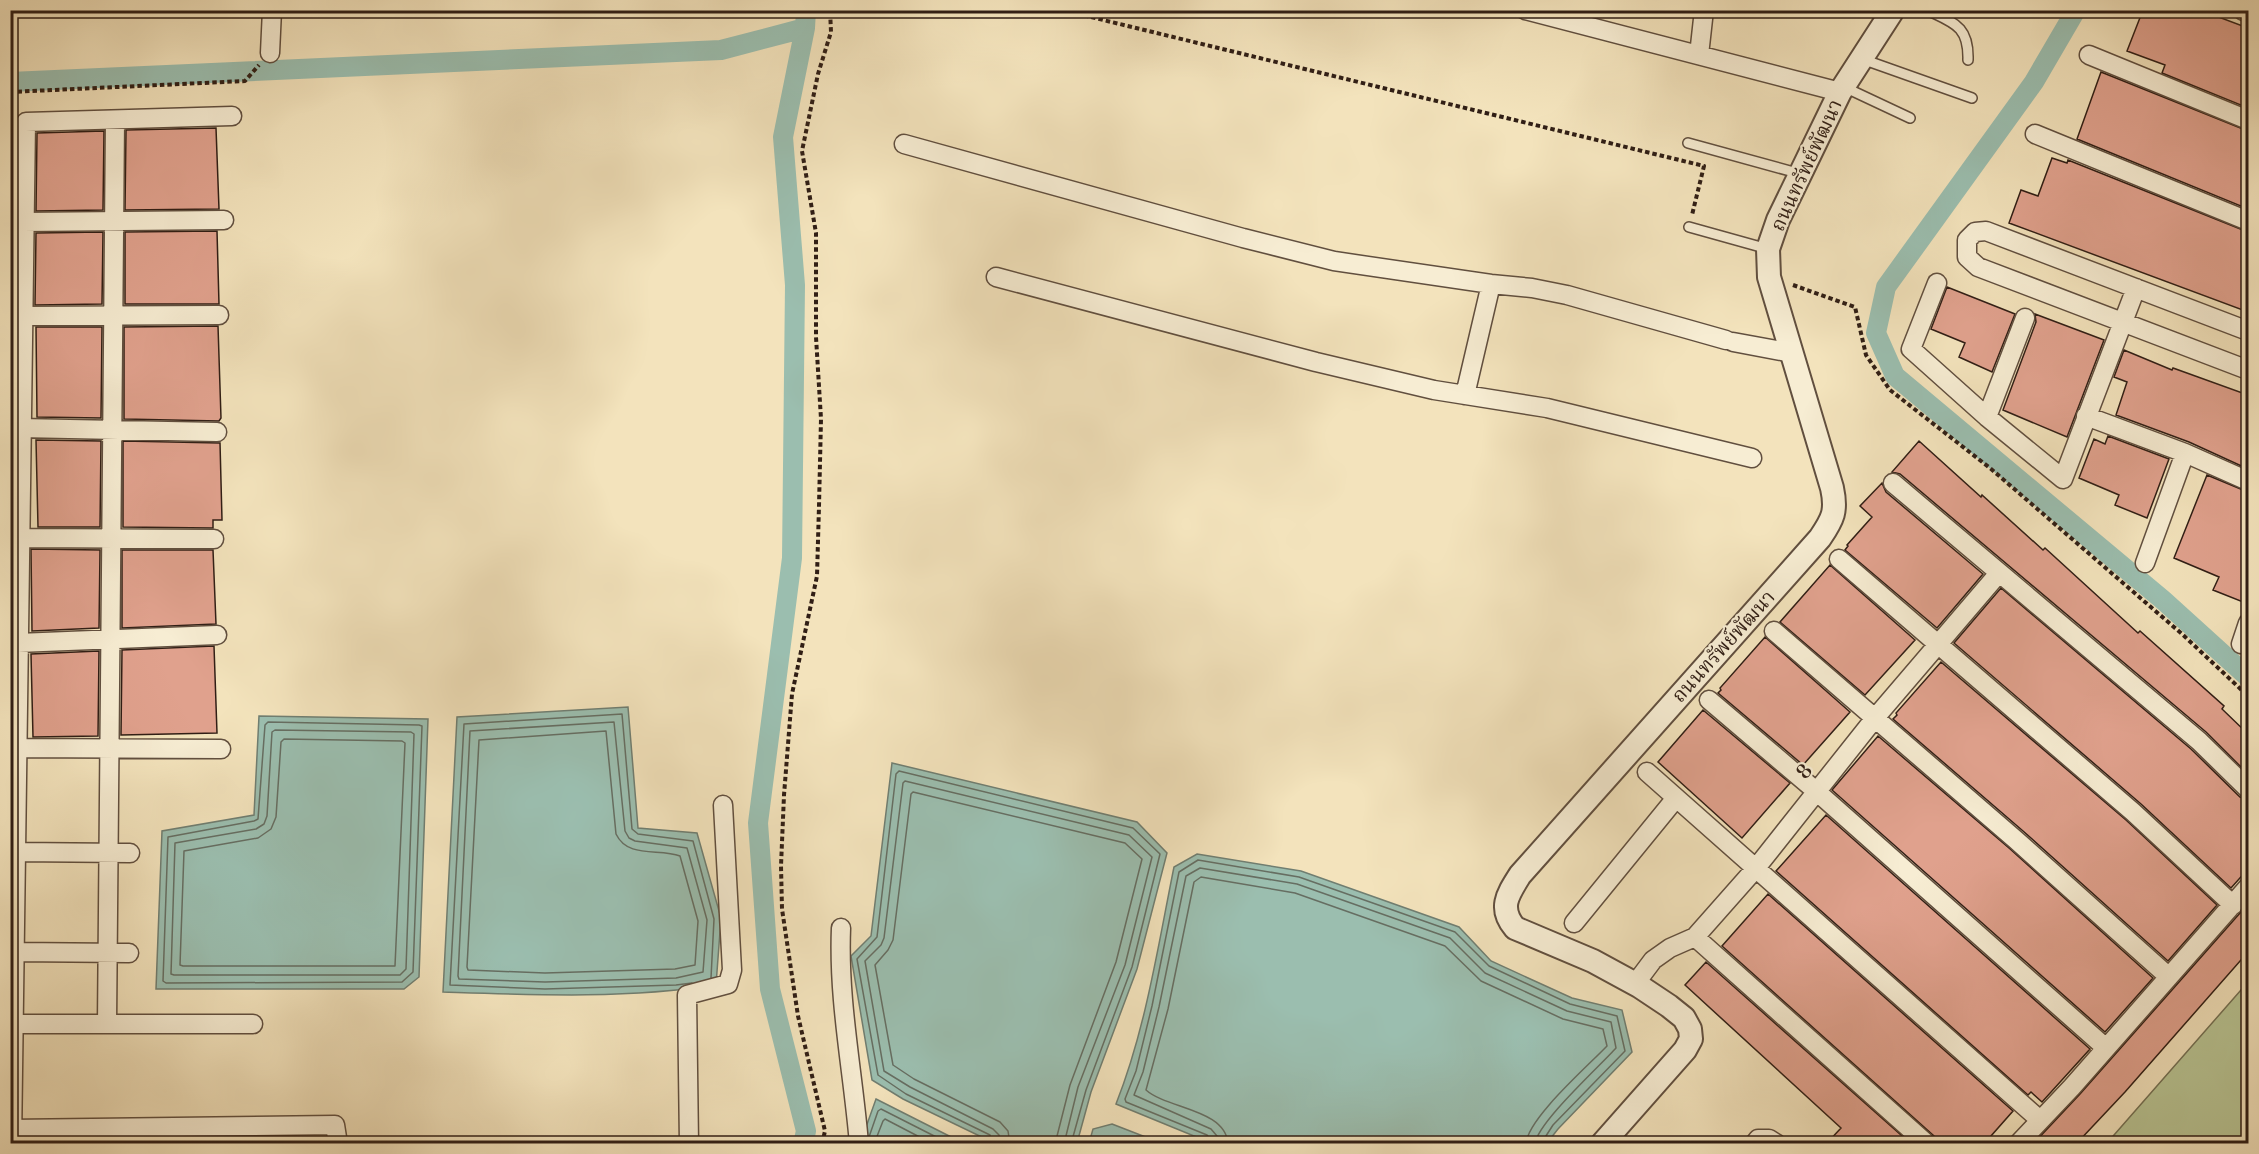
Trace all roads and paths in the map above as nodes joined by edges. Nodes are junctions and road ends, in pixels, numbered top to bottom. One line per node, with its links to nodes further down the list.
1 (272, 10): 10 (street)
2 (830, 10): 109 (path)
3 (1062, 10): 32 (path)
4 (1526, 10): 11 (street)
5 (1704, 10): 11 (street)
6 (1893, 10): 13 (street, ถนนทรัพย์พัฒนา)
7 (1927, 10): 14 (lane)
8 (2242, 10): 9 (street)
9 (2248, 13)
10 (270, 53)
11 (1699, 55): 16 (street)
12 (2089, 55): 22 (street)
13 (1862, 59): 16 (street, ถนนทรัพย์พัฒนา); 18 (lane)
14 (1968, 60)
15 (245, 81): 17 (path)
16 (1842, 89): 20 (lane); 27 (street, ถนนทรัพย์พัฒนา)
17 (10, 92)
18 (1972, 98)
19 (232, 116): 21 (street)
20 (1910, 118)
21 (115, 120): 26 (street); 29 (street)
22 (2248, 120)
23 (2036, 134): 30 (street)
24 (1688, 143): 27 (lane)
25 (903, 144): 36 (street)
26 (17, 167): 31 (street)
27 (1801, 174): 33 (street, ถนนทรัพย์พัฒนา)
28 (224, 219): 29 (street)
29 (114, 220): 31 (street); 40 (street)
30 (2248, 221)
31 (23, 222): 39 (street)
32 (1689, 227): 33 (lane)
33 (1768, 249): 35 (street, ถนนทรัพย์พัฒนา)
34 (996, 277): 47 (street)
35 (1768, 277): 45 (street, ถนนทรัพย์พัฒนา); 73 (path)
36 (1491, 284): 45 (street); 47 (street)
37 (1937, 284): 50 (street)
38 (2136, 288): 43 (street); 43 (street); 44 (street)
39 (18, 307): 40 (street); 48 (street)
40 (113, 315): 41 (street); 52 (street)
41 (219, 315)
42 (2025, 318): 50 (street)
43 (2124, 321): 46 (street); 49 (street)
44 (2248, 331)
45 (1792, 353): 100 (street, ถนนทรัพย์พัฒนา)
46 (2248, 370)
47 (1465, 395): 55 (street)
48 (16, 405): 51 (street)
49 (2086, 416): 50 (street); 54 (street)
50 (1987, 417)
51 (20, 428): 52 (street); 58 (street)
52 (112, 430): 53 (street); 60 (street)
53 (217, 432)
54 (2185, 453): 56 (street); 63 (street)
55 (1752, 459)
56 (2248, 481)
57 (1893, 483): 64 (street)
58 (15, 506): 59 (street)
59 (19, 538): 60 (street); 65 (street)
60 (111, 539): 61 (street); 69 (street)
61 (214, 539)
62 (1839, 559): 71 (street)
63 (2145, 563)
64 (1999, 573): 71 (street, 8); 81 (street)
65 (14, 610): 70 (street)
66 (2248, 623): 72 (street)
67 (1774, 632): 76 (street)
68 (217, 635): 69 (street)
69 (110, 639): 70 (street); 78 (street)
70 (18, 643): 75 (street)
71 (1938, 644): 76 (street, 8); 91 (street)
72 (2241, 645)
73 (2248, 696)
74 (1709, 700): 82 (street)
75 (14, 714): 77 (street)
76 (1875, 718): 82 (street, 8); 99 (street)
77 (16, 748): 78 (street); 85 (street)
78 (109, 749): 79 (street); 87 (street)
79 (221, 749)
80 (1647, 772): 83 (street)
81 (2248, 789)
82 (1816, 791): 89 (street, 8); 104 (street)
83 (1676, 798): 89 (street); 92 (street)
84 (723, 805): 108 (street)
85 (13, 817): 86 (street)
86 (15, 852): 87 (street); 93 (street)
87 (108, 853): 88 (street); 97 (street)
88 (130, 853)
89 (1756, 868): 95 (street, 8); 105 (street)
90 (2248, 887): 91 (street)
91 (2233, 905): 99 (street)
92 (1574, 923)
93 (12, 924): 96 (street)
94 (841, 928): 110 (street)
95 (1695, 937): 100 (street, 8); 114 (street)
96 (14, 952): 97 (street); 102 (street)
97 (107, 953): 98 (street); 103 (street)
98 (129, 953)
99 (2169, 977): 104 (street)
100 (1635, 984): 111 (street, ถนนทรัพย์พัฒนา)
101 (253, 1023): 103 (street)
102 (12, 1024): 103 (street); 106 (street)
103 (107, 1024)
104 (2106, 1048): 105 (street)
105 (2040, 1120): 115 (street)
106 (11, 1134): 107 (street)
107 (338, 1143)
108 (689, 1143)
109 (822, 1143)
110 (859, 1143)
111 (1602, 1143)
112 (1754, 1143): 113 (street)
113 (1777, 1143)
114 (1928, 1143)
115 (2018, 1143)

